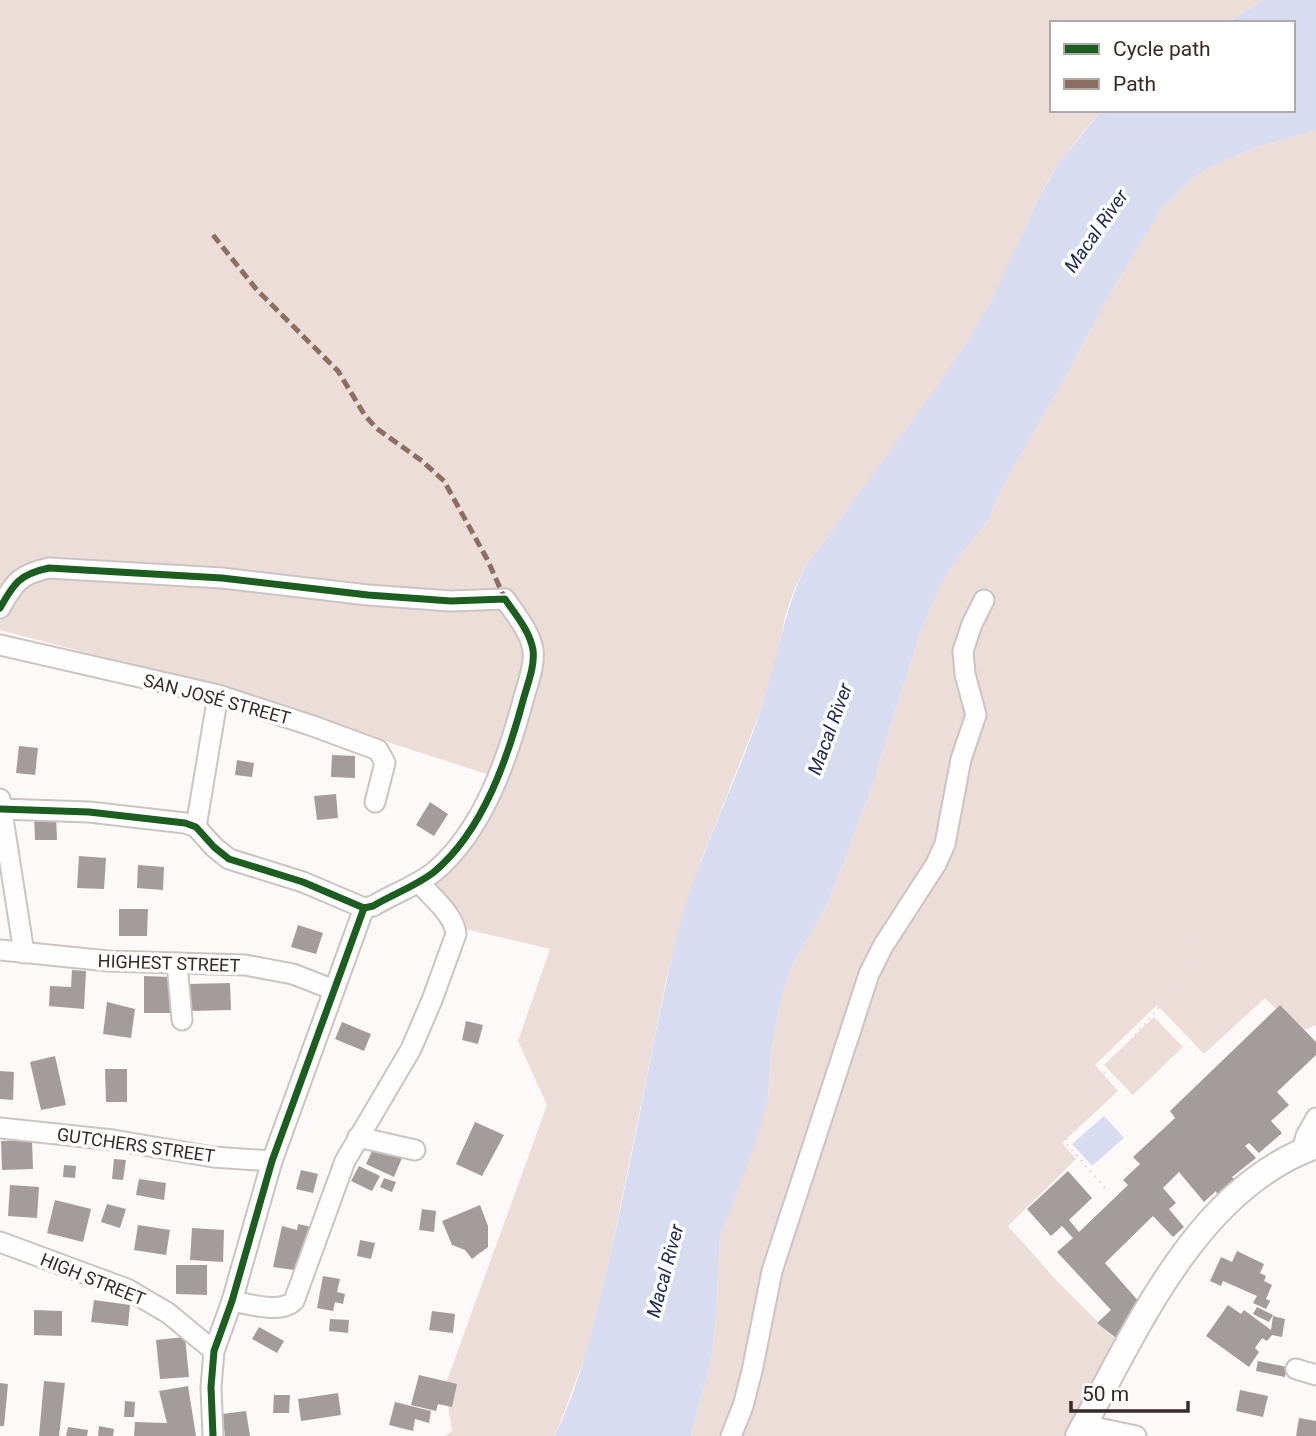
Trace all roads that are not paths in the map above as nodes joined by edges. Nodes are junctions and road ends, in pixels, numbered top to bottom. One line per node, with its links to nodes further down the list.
1 (984, 600): 28 (street)
2 (0, 608): 8 (street)
3 (0, 645): 4 (street, SAN JOSÉ STREET)
4 (218, 695): 5 (street, SAN JOSÉ STREET); 7 (street)
5 (375, 803)
6 (1, 805): 7 (street); 11 (street)
7 (196, 828): 9 (street)
8 (418, 882): 9 (street); 17 (street)
9 (364, 908): 13 (street)
10 (0, 950): 11 (street, HIGHEST STREET)
11 (23, 953): 12 (street, HIGHEST STREET)
12 (177, 963): 13 (street, HIGHEST STREET); 14 (street)
13 (334, 990): 20 (street)
14 (182, 1020)
15 (1316, 1118): 18 (street)
16 (0, 1128): 20 (street, GUTCHERS STREET)
17 (358, 1137): 19 (street); 22 (street)
18 (1309, 1148): 26 (main road)
19 (415, 1150)
20 (272, 1161): 22 (street)
21 (0, 1242): 23 (street, HIGH STREET)
22 (232, 1301): 23 (street)
23 (214, 1351): 27 (street)
24 (1296, 1369): 25 (street)
25 (1316, 1375)
26 (1082, 1431): 29 (street)
27 (213, 1436)
28 (731, 1436)
29 (1136, 1436)

